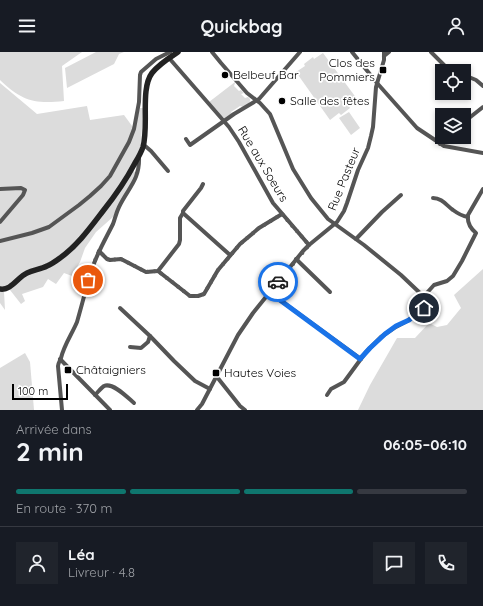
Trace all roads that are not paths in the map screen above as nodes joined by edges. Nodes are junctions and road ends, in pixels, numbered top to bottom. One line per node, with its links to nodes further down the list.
1 (177, 52): 8 (main road)
2 (212, 52): 13 (street)
3 (300, 52): 13 (street)
4 (352, 52): 11 (street)
5 (389, 52): 7 (street)
6 (432, 52): 9 (street)
7 (384, 54): 11 (street, Rue Pasteur)
8 (170, 55): 16 (street, Rue aux Soeurs); 20 (main road); 35 (street)
9 (443, 64)
10 (471, 78): 12 (street)
11 (377, 83): 18 (street); 33 (street, Rue Pasteur)
12 (483, 86)
13 (257, 100): 16 (street); 33 (street)
14 (483, 107): 15 (street)
15 (471, 116)
16 (224, 121): 17 (street); 30 (street, Rue aux Soeurs)
17 (186, 139)
18 (435, 141)
19 (440, 144): 21 (street)
20 (144, 146): 22 (main road); 23 (street)
21 (483, 154)
22 (139, 157): 37 (street); 41 (main road)
23 (168, 171)
24 (203, 184): 29 (street)
25 (0, 189): 32 (street)
26 (483, 189): 31 (street)
27 (401, 195): 34 (street)
28 (433, 198): 31 (street)
29 (183, 214): 38 (street); 40 (street)
30 (282, 214): 36 (street, Rue aux Soeurs); 38 (street)
31 (468, 217): 44 (street)
32 (0, 222)
33 (335, 223): 34 (street); 36 (street, Rue Pasteur)
34 (356, 239): 44 (street)
35 (0, 241)
36 (309, 245): 39 (street, Rue Pasteur)
37 (99, 251): 40 (street); 48 (street)
38 (230, 255): 40 (street)
39 (296, 259): 42 (street, Rue Pasteur); 43 (street)
40 (158, 271)
41 (0, 289)
42 (269, 292): 49 (street); 50 (street, Rue Pasteur)
43 (330, 292)
44 (425, 295): 49 (street)
45 (120, 308): 46 (street)
46 (150, 336): 47 (street); 51 (street)
47 (130, 347)
48 (60, 359): 52 (street); 55 (street)
49 (360, 359): 53 (street)
50 (217, 377): 51 (street, Rue Pasteur); 58 (street)
51 (210, 389): 57 (street, Rue Pasteur)
52 (95, 395): 54 (street); 56 (street)
53 (327, 395)
54 (134, 403)
55 (62, 410)
56 (110, 410)
57 (197, 410)
58 (245, 410)

